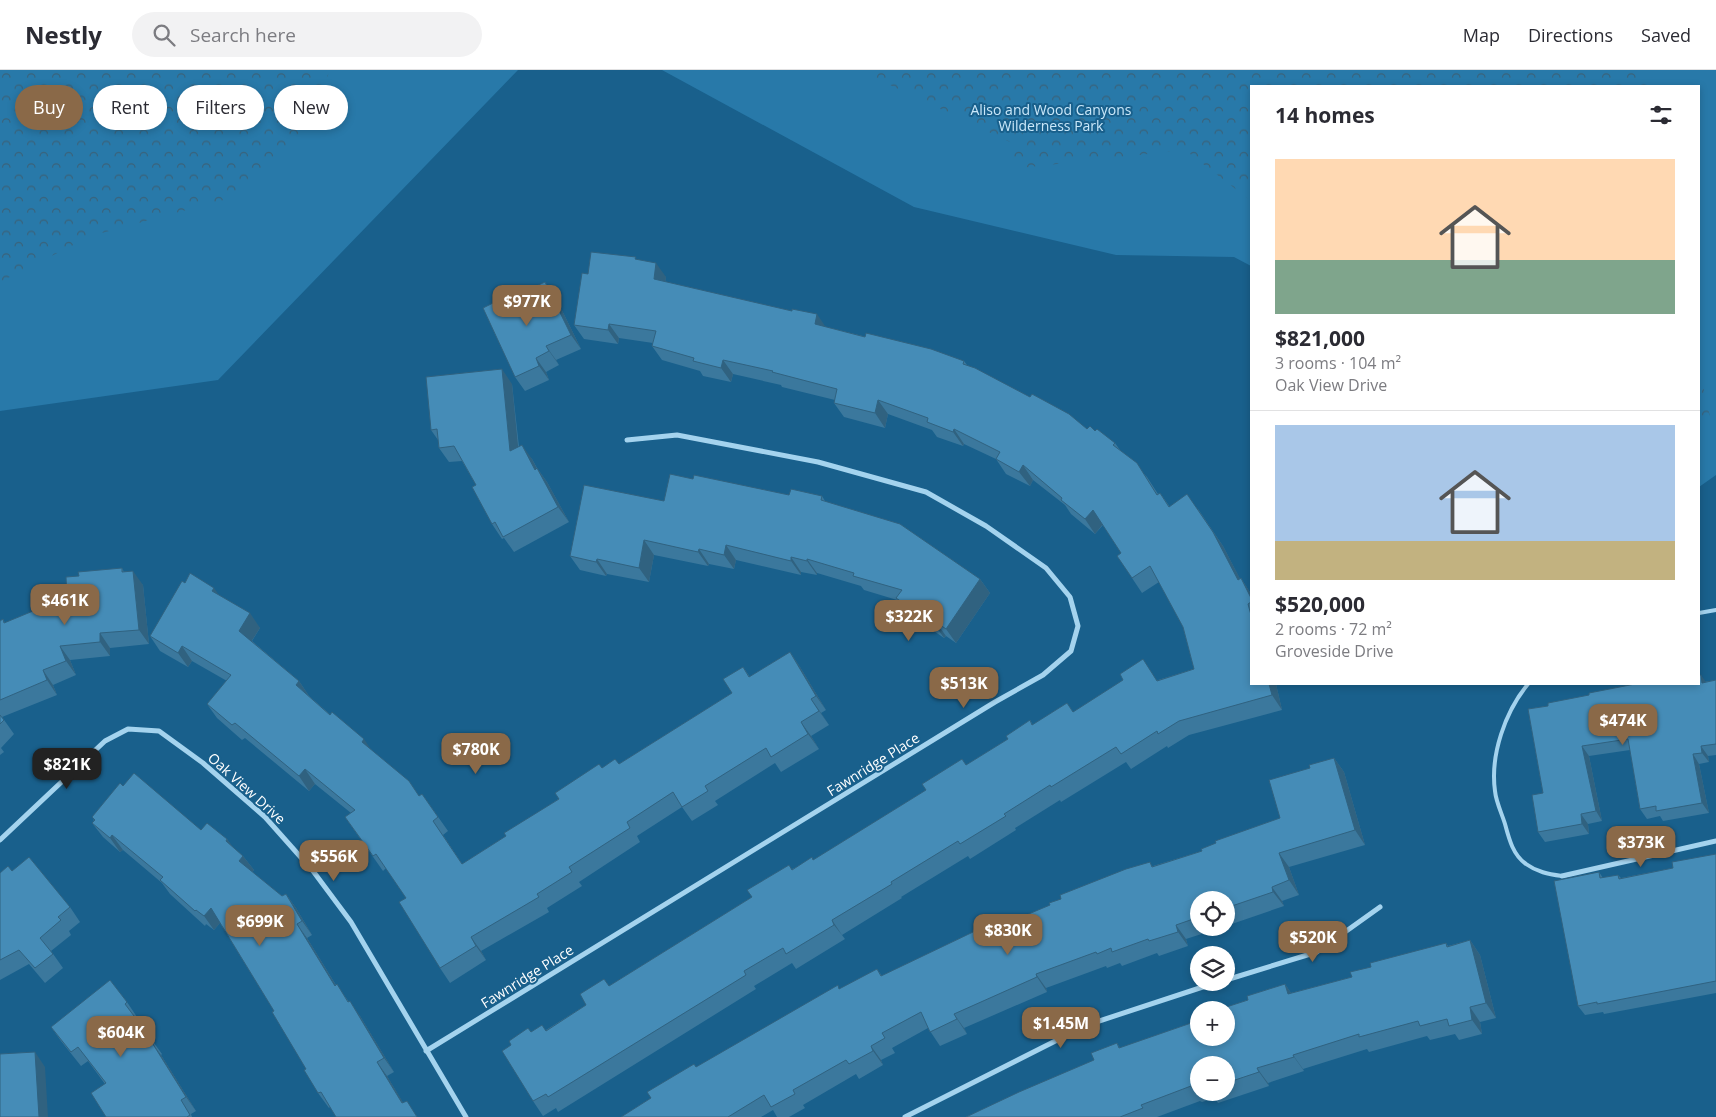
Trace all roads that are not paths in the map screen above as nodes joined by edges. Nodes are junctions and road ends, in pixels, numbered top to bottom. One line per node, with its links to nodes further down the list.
1 (627, 440): 11 (street, Fawnridge Place)
2 (1716, 610): 3 (lane)
3 (1700, 614)
4 (1527, 685): 7 (lane)
5 (0, 840): 11 (street, Oak View Drive)
6 (1716, 841): 7 (street)
7 (1562, 876)
8 (1380, 907): 9 (street)
9 (1235, 977)
10 (1191, 991): 13 (street)
11 (426, 1051): 12 (street, Oak View Drive)
12 (466, 1117)
13 (905, 1117)

